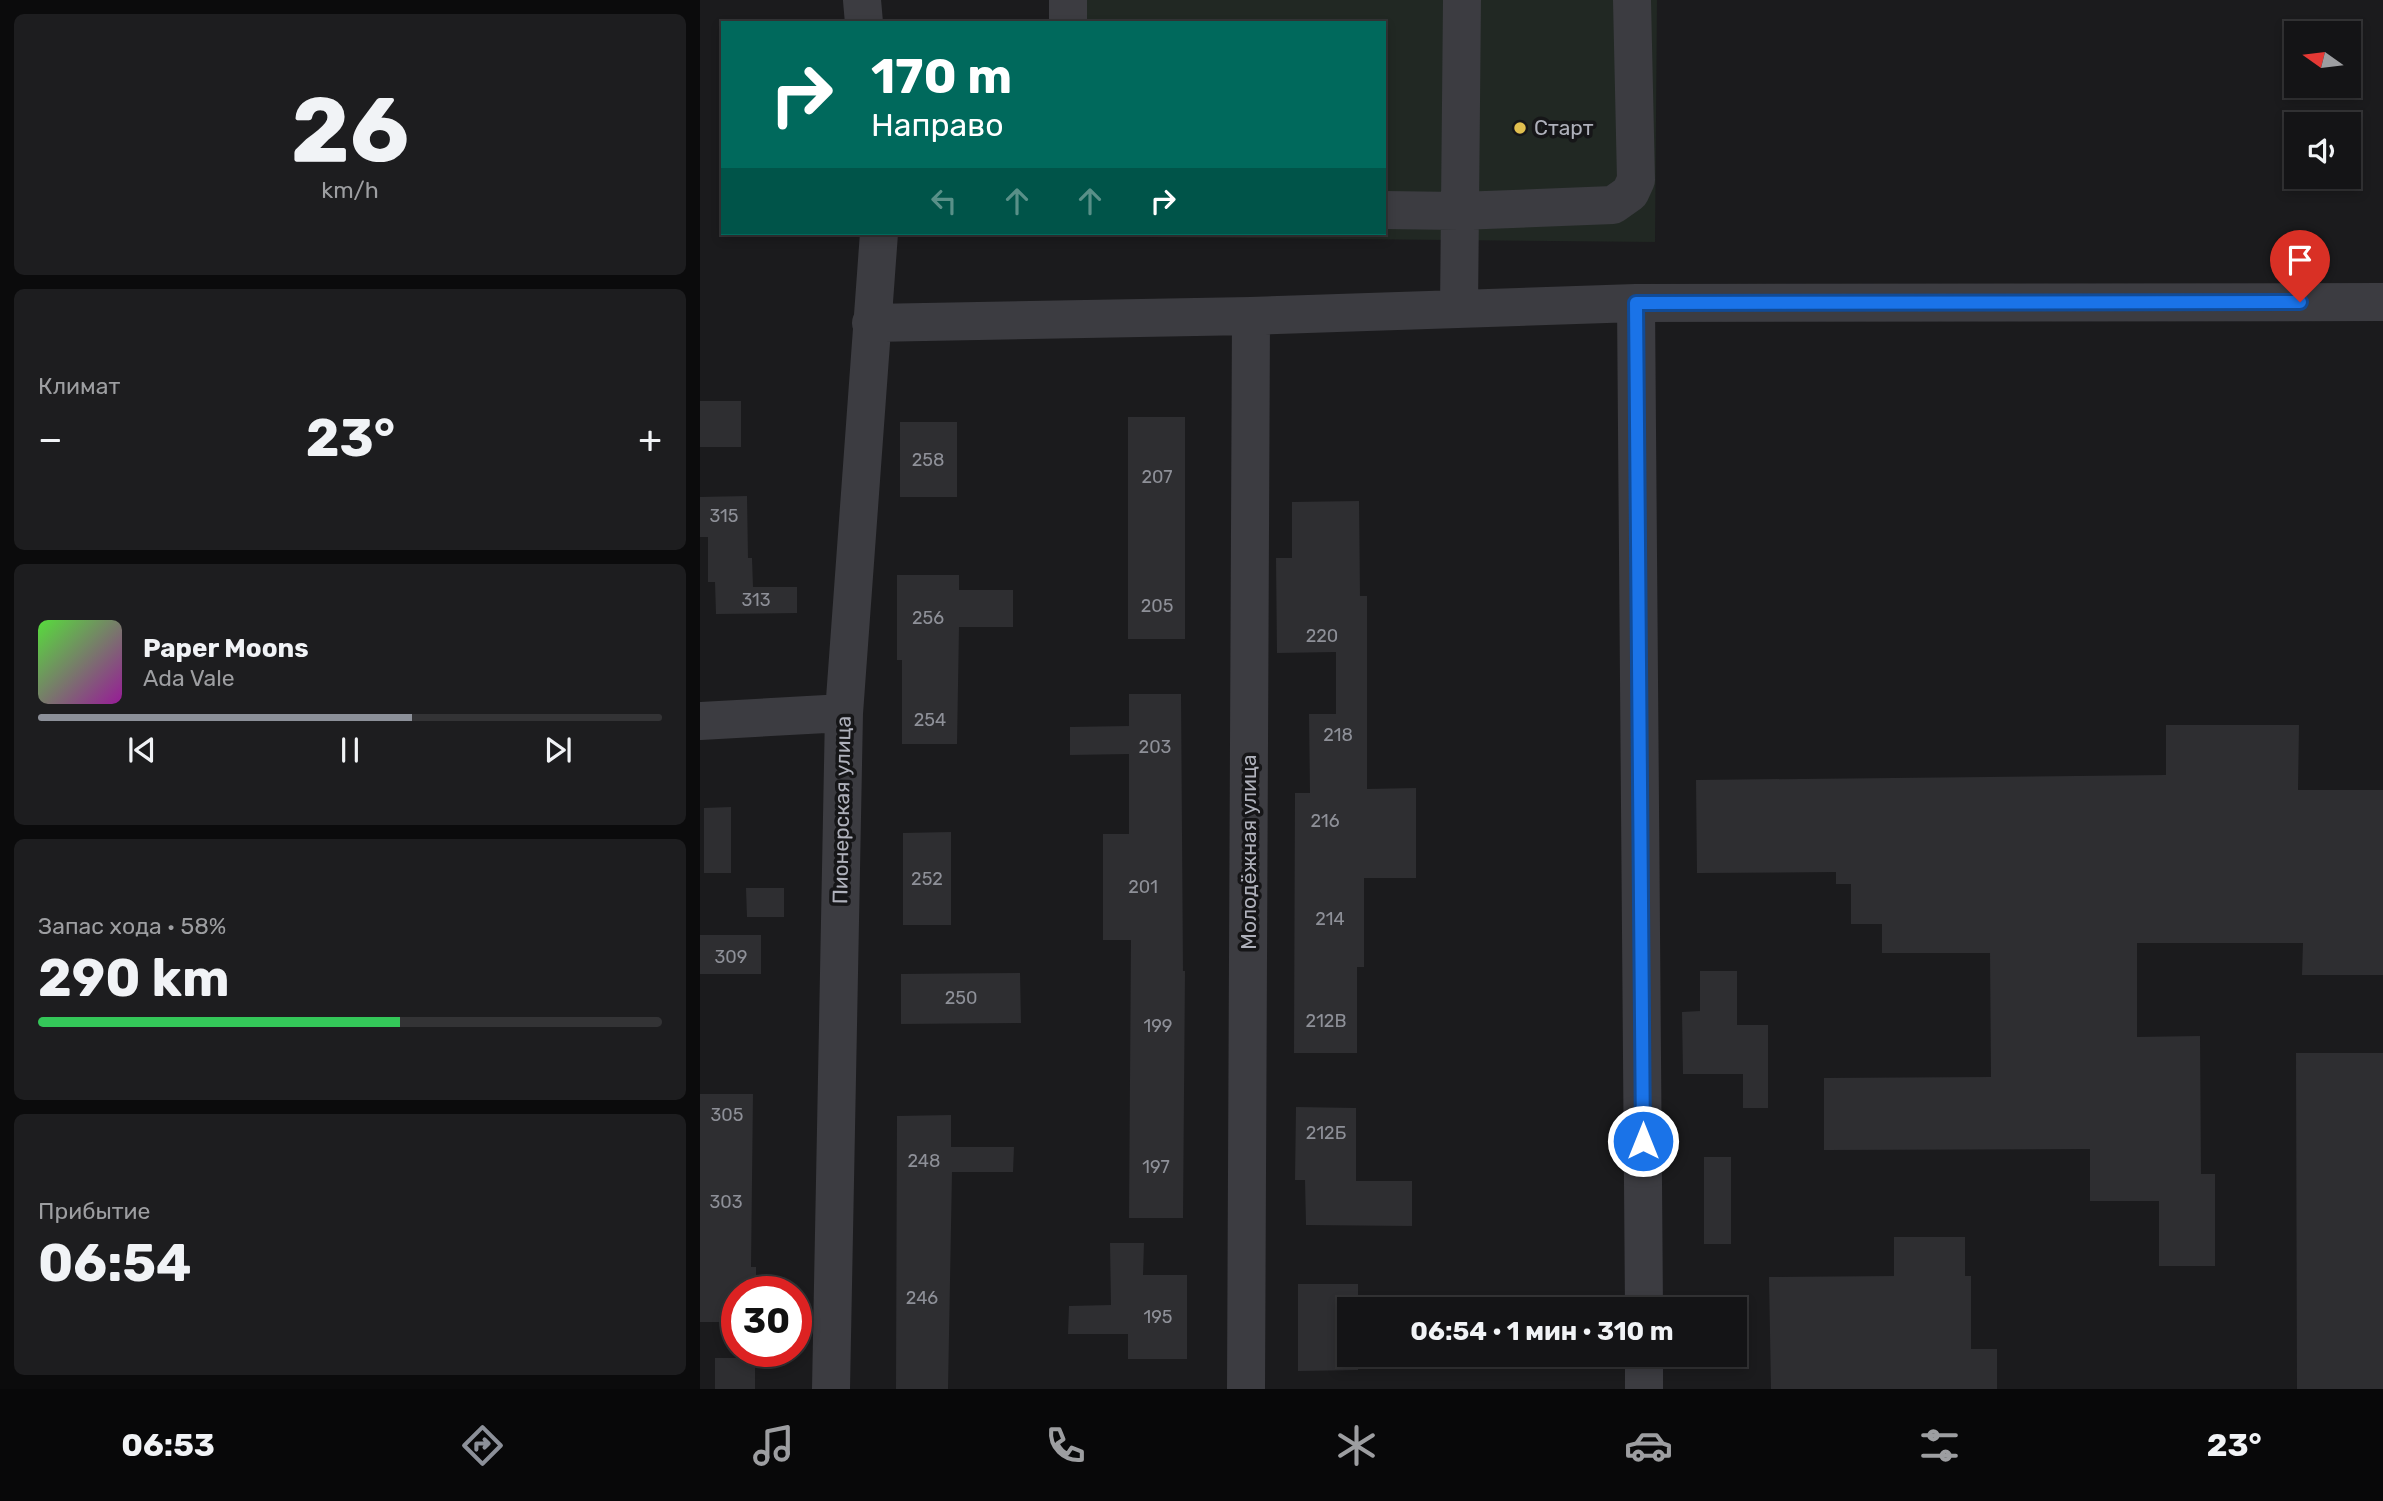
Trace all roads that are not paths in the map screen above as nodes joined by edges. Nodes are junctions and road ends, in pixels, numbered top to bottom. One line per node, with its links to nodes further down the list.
1 (862, 0): 5 (street)
2 (1068, 0): 6 (street)
3 (1462, 0): 8 (street)
4 (1632, 0): 8 (street)
5 (864, 21)
6 (1068, 21)
7 (1386, 210): 8 (street)
8 (1459, 211): 12 (street)
9 (879, 235): 14 (street, Пионерская улица)
10 (2383, 302): 11 (street)
11 (1636, 303): 12 (street); 17 (street)
12 (1459, 309): 13 (street)
13 (1251, 316): 14 (street); 20 (street, Молодёжная улица)
14 (872, 323): 15 (street, Пионерская улица)
15 (844, 713): 16 (street); 19 (street, Пионерская улица)
16 (700, 721)
17 (1644, 1297)
18 (1644, 1367): 21 (street)
19 (831, 1389)
20 (1246, 1389)
21 (1644, 1389)

